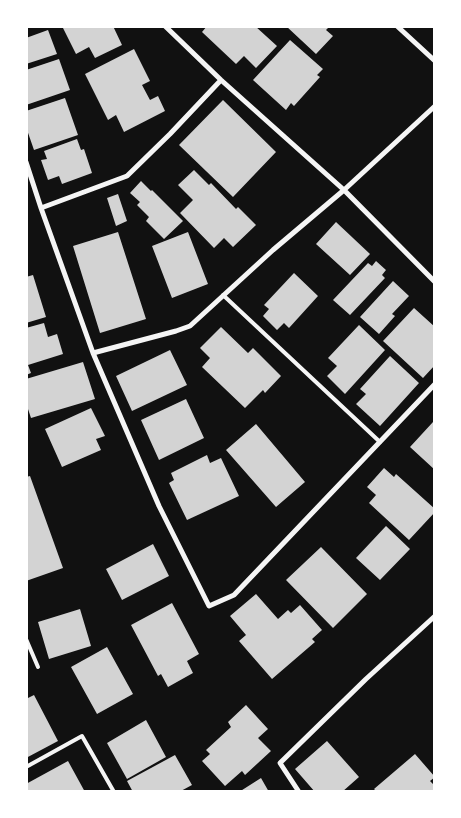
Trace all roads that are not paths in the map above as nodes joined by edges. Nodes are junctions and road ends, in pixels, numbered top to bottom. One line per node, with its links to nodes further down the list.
1 (165, 26): 4 (street)
2 (397, 26): 3 (street)
3 (435, 61)
4 (221, 80): 7 (street); 8 (street)
5 (435, 106): 7 (street)
6 (26, 162): 8 (street)
7 (344, 190): 9 (street); 10 (street)
8 (41, 208): 11 (street)
9 (435, 282)
10 (223, 294): 11 (street); 13 (lane)
11 (93, 353): 13 (street)
12 (435, 384): 13 (street)
13 (380, 442)
14 (435, 616): 19 (street)
15 (26, 639): 16 (lane)
16 (38, 668)
17 (26, 768): 18 (lane)
18 (114, 792)
19 (299, 792)

